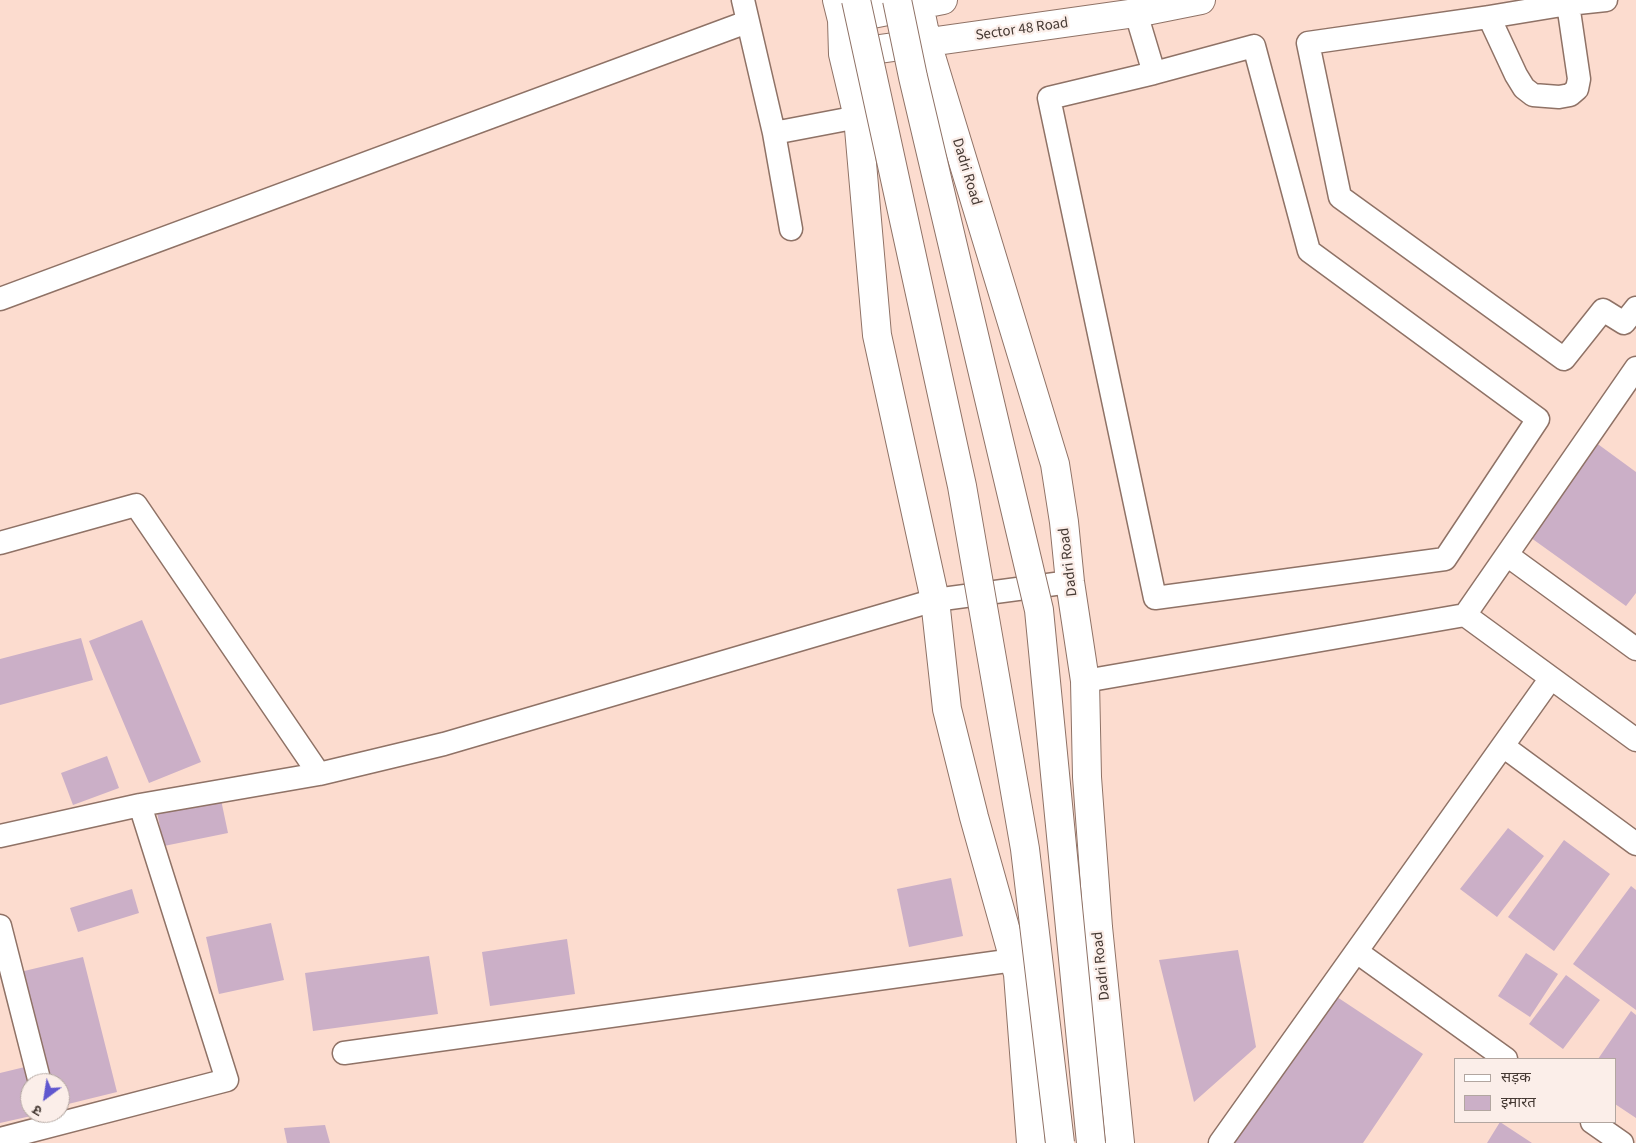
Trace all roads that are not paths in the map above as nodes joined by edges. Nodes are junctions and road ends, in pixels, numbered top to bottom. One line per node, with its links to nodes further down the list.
1 (743, 0): 10 (street)
2 (1201, 0): 8 (street, Sector 48 Road)
3 (1606, 0): 6 (street)
4 (919, 1): 7 (street); 11 (street, Dadri Road); 46 (street, bridge)
5 (1535, 4): 6 (street); 9 (street)
6 (1568, 4): 9 (street)
7 (845, 7): 12 (street); 45 (street, bridge)
8 (1136, 14): 11 (street, Sector 48 Road); 13 (street)
9 (1489, 17): 18 (street)
10 (747, 22): 15 (street); 17 (street)
11 (927, 43): 12 (street, Sector 48 Road); 22 (street, Dadri Road)
12 (843, 54): 14 (street)
13 (1154, 73): 13 (street)
14 (858, 117): 15 (street); 23 (street)
15 (774, 133): 16 (street)
16 (791, 229)
17 (0, 299)
18 (1636, 308)
19 (1636, 368): 21 (street)
20 (0, 543): 30 (street)
21 (1507, 555): 24 (street); 25 (street)
22 (1070, 582): 23 (street); 27 (street, Dadri Road)
23 (936, 600): 30 (street); 36 (street)
24 (1465, 615): 26 (street); 27 (street)
25 (1636, 649)
26 (1551, 678): 28 (street); 29 (street)
27 (1086, 681): 47 (street, Dadri Road)
28 (1636, 740)
29 (1502, 746): 33 (street); 35 (street)
30 (319, 774): 31 (street)
31 (140, 805): 32 (street); 40 (street)
32 (0, 836)
33 (1636, 844)
34 (0, 926): 39 (street)
35 (1356, 952): 38 (street); 48 (street)
36 (1014, 960): 37 (street); 44 (street)
37 (344, 1053)
38 (1505, 1058)
39 (37, 1073)
40 (70, 1115)
41 (41, 1123): 43 (street)
42 (1593, 1123): 49 (street)
43 (0, 1139)
44 (1031, 1143)
45 (1060, 1143)
46 (1091, 1143)
47 (1120, 1143)
48 (1220, 1143)
49 (1622, 1143)

